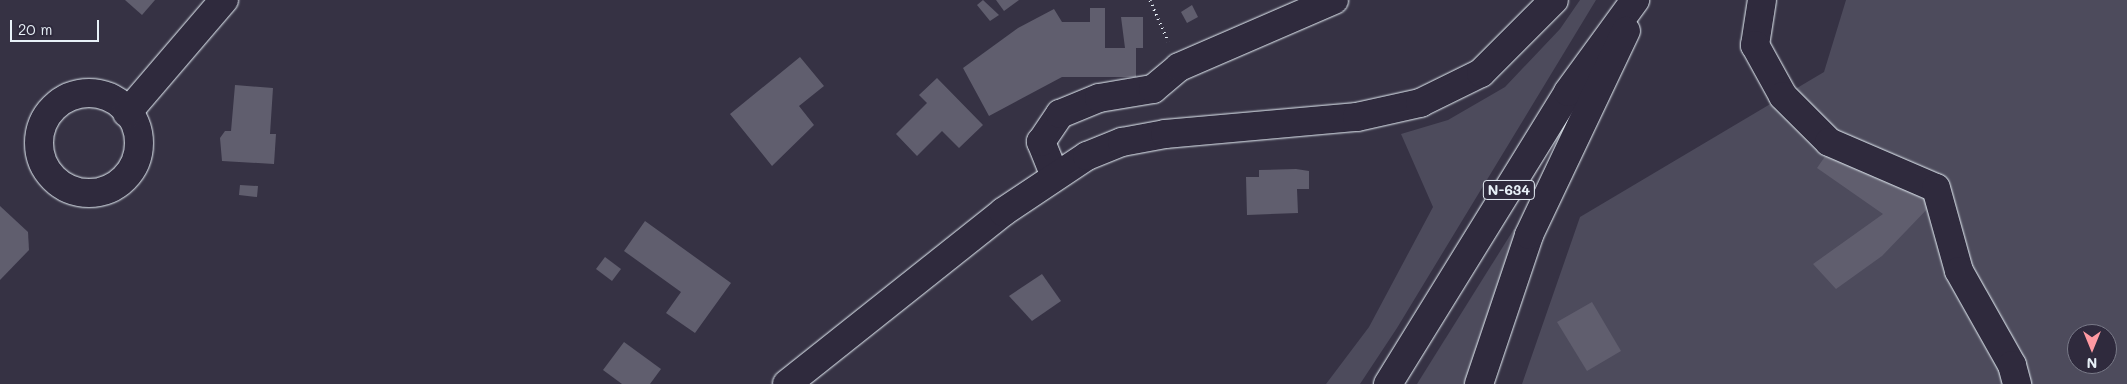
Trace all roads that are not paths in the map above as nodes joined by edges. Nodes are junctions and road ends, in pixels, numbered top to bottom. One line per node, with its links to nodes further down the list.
1 (224, 0): 7 (main road)
2 (1334, 0): 8 (main road)
3 (1554, 0): 8 (main road)
4 (1635, 0): 10 (main road, N-634)
5 (1639, 0): 11 (main road)
6 (1762, 0): 12 (main road)
7 (127, 113)
8 (1054, 174): 9 (main road)
9 (787, 384)
10 (1388, 384)
11 (1479, 384)
12 (2017, 384)

